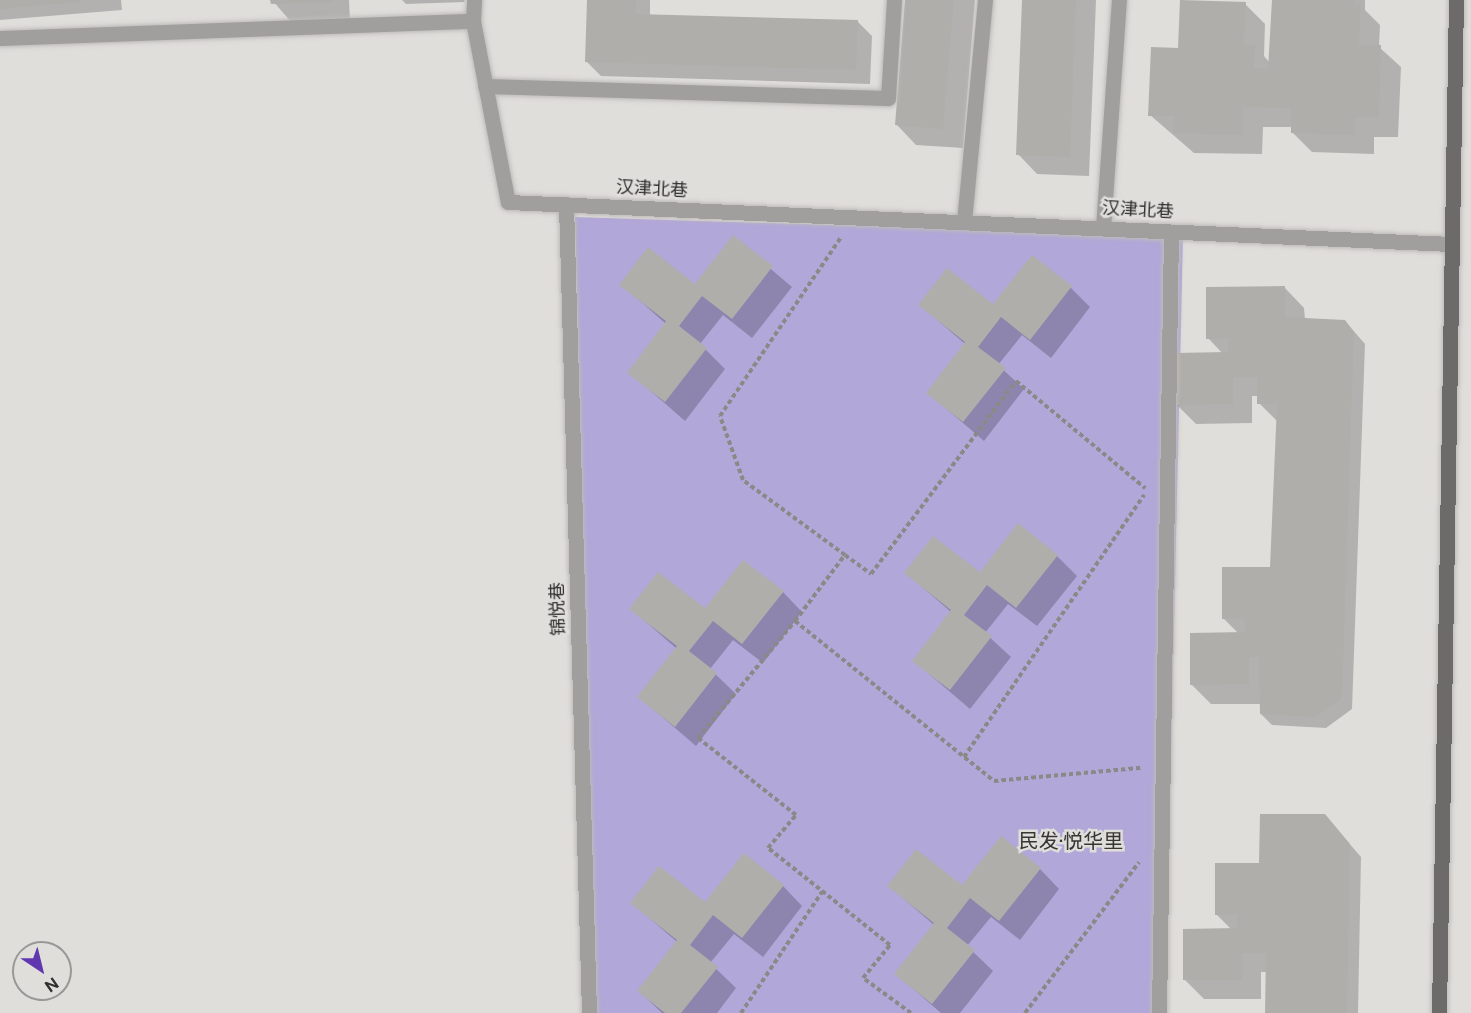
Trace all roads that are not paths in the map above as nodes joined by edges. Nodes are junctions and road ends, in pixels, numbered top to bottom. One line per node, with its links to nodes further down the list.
1 (474, 0): 6 (street, 汉津北巷)
2 (894, 0): 8 (street)
3 (985, 0): 10 (street)
4 (1119, 0): 11 (street)
5 (1456, 0): 13 (main road)
6 (473, 21): 7 (street); 8 (street, 汉津北巷)
7 (0, 38)
8 (485, 86): 9 (street, 汉津北巷)
9 (566, 204): 10 (street, 汉津北巷); 14 (street, 锦悦巷)
10 (964, 222): 11 (street, 汉津北巷)
11 (1103, 228): 12 (street, 汉津北巷)
12 (1172, 232): 13 (street, 汉津北巷); 15 (street)
13 (1452, 244): 16 (main road)
14 (589, 1013)
15 (1159, 1013)
16 (1439, 1013)

